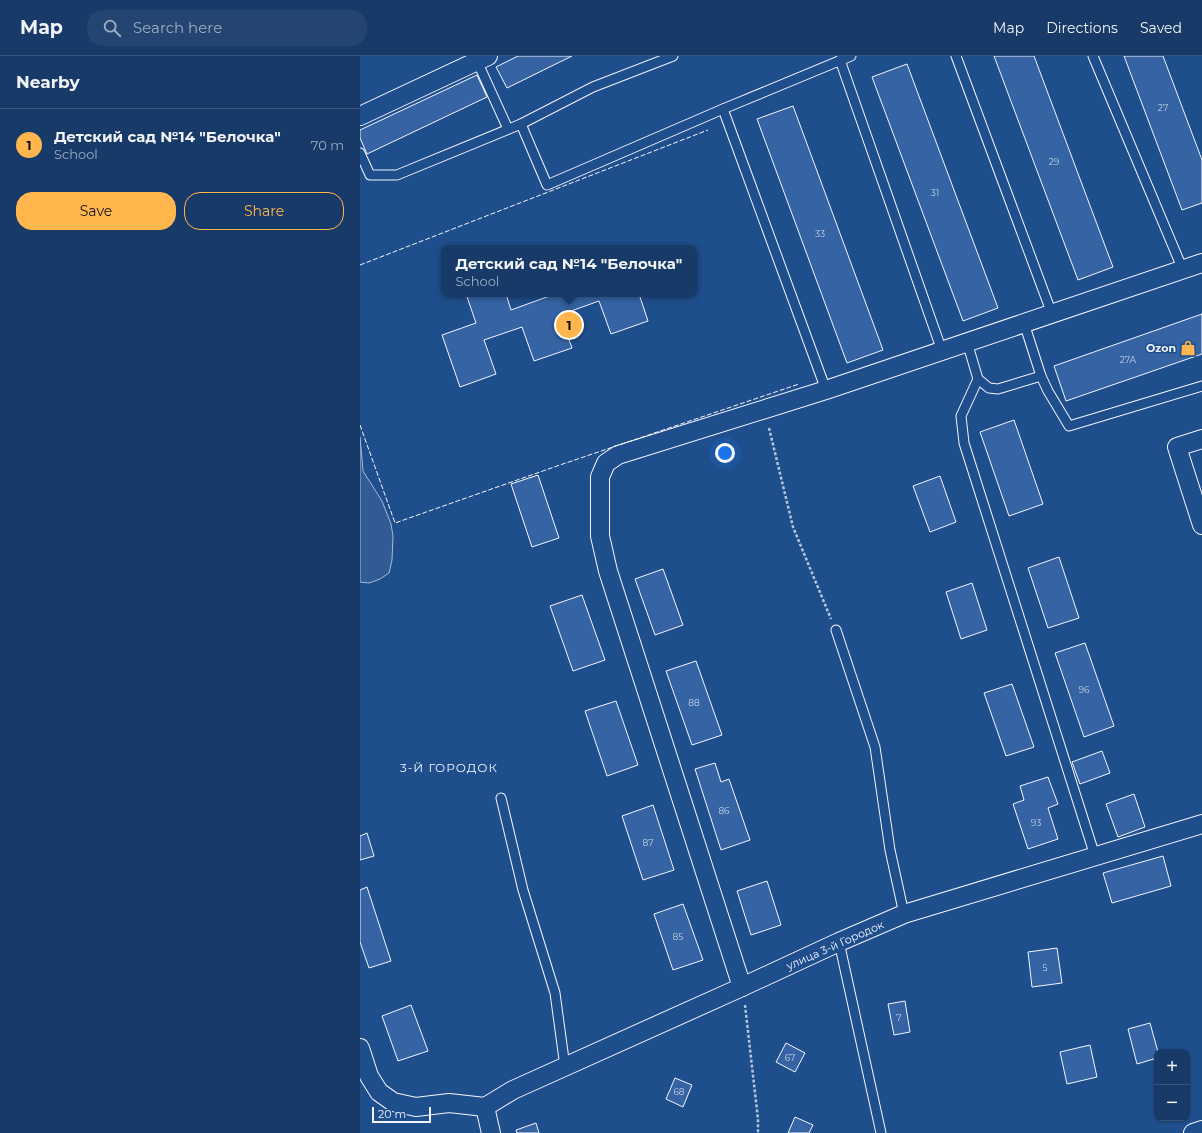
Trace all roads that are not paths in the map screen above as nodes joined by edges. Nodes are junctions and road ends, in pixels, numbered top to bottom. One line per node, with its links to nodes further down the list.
1 (673, 56): 9 (lane)
2 (851, 56): 6 (lane)
3 (956, 56): 14 (lane)
4 (1093, 56): 13 (lane)
5 (482, 59): 8 (street); 10 (lane)
6 (840, 60): 7 (lane); 17 (lane)
7 (723, 109): 9 (lane); 21 (lane)
8 (360, 116)
9 (521, 124): 10 (lane)
10 (508, 130): 11 (lane)
11 (360, 153)
12 (1202, 263): 13 (street)
13 (1183, 270): 14 (street)
14 (1052, 314): 15 (street)
15 (1024, 323): 16 (street); 18 (lane)
16 (967, 342): 17 (street); 19 (lane)
17 (942, 351): 21 (street)
18 (1041, 376): 19 (lane); 20 (lane)
19 (978, 379): 27 (lane)
20 (1202, 386)
21 (826, 390): 30 (street)
22 (1202, 439): 23 (street)
23 (1202, 525)
24 (836, 630): 28 (lane)
25 (501, 798): 32 (lane)
26 (1202, 824): 27 (street, улица 3-й Городок)
27 (1095, 856): 28 (street, улица 3-й Городок)
28 (904, 914): 29 (street, улица 3-й Городок)
29 (839, 942): 30 (street, улица 3-й Городок); 36 (lane)
30 (742, 987): 32 (street, улица 3-й Городок)
31 (360, 1048): 33 (street)
32 (565, 1067): 33 (street, улица 3-й Городок)
33 (485, 1107): 35 (street)
34 (1202, 1130): 37 (street)
35 (491, 1133)
36 (881, 1133)
37 (1193, 1133)

